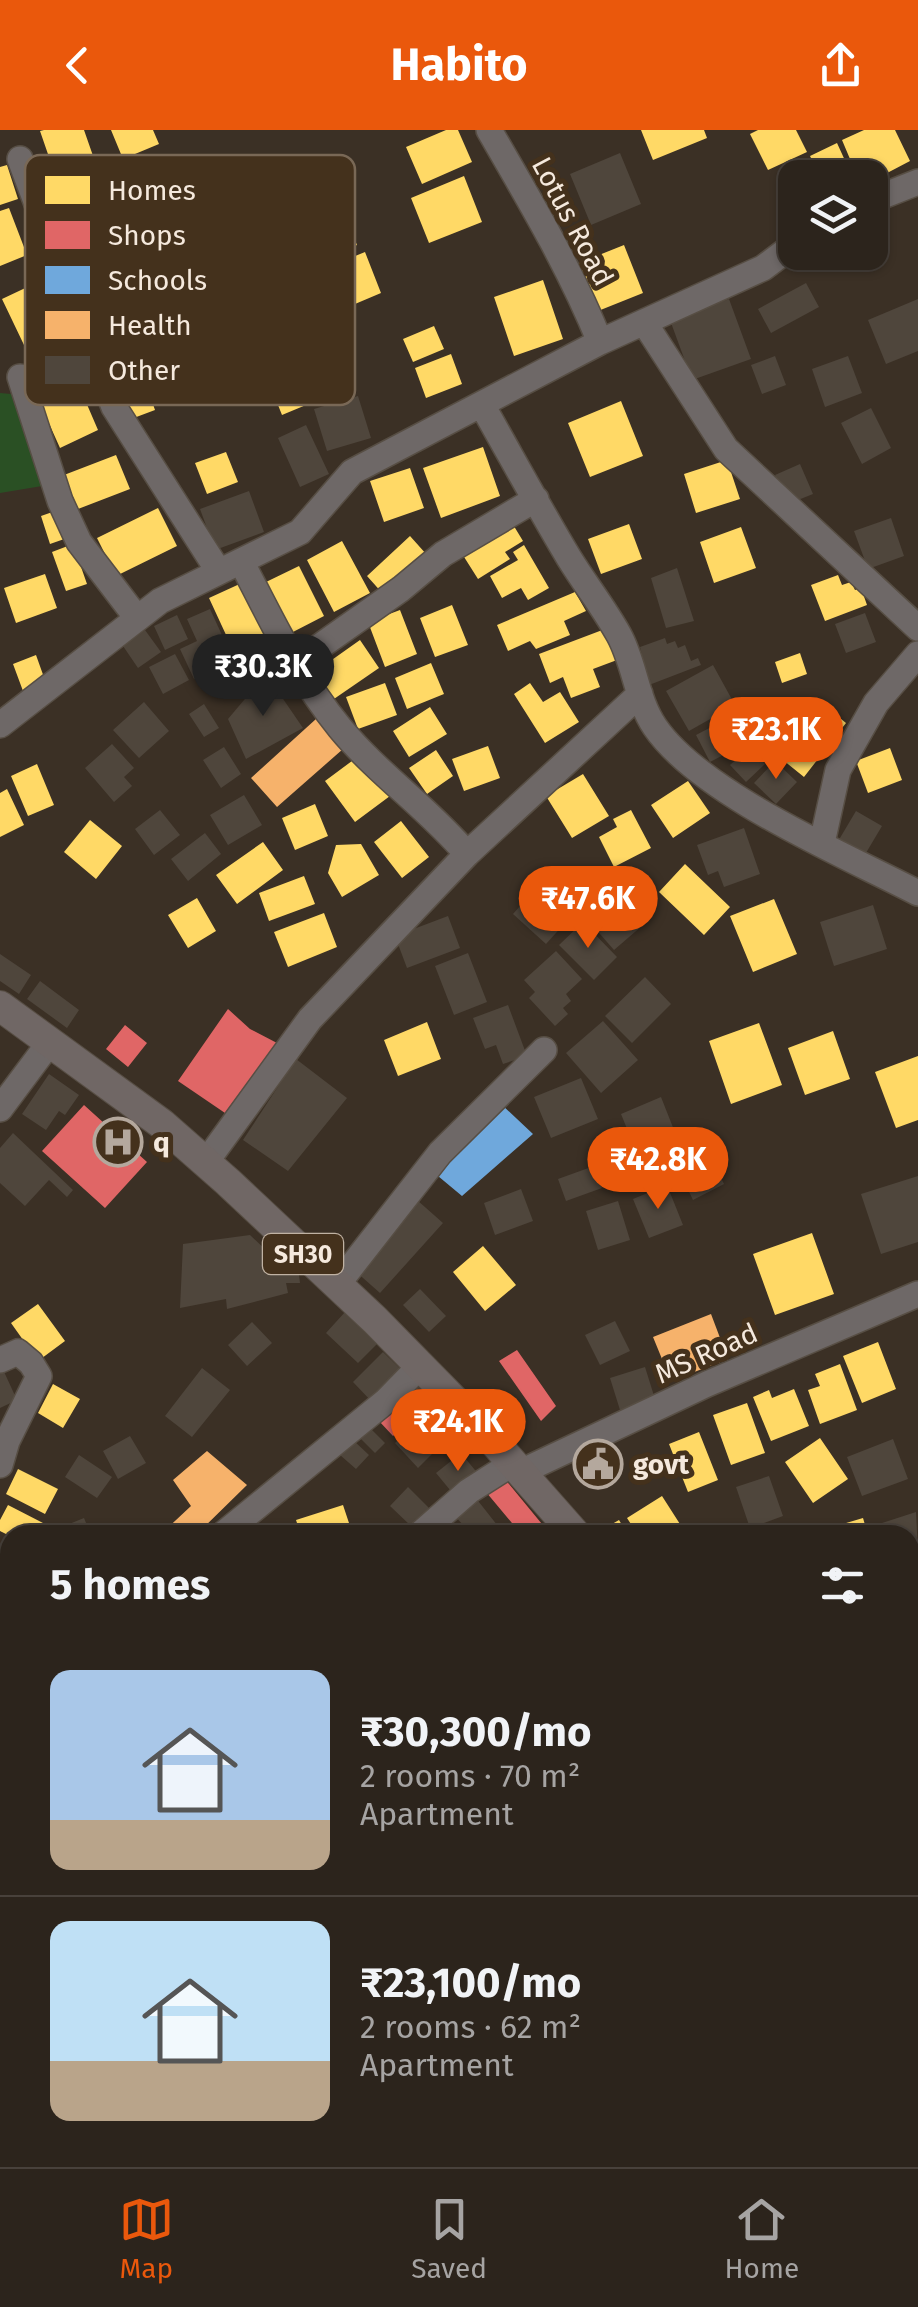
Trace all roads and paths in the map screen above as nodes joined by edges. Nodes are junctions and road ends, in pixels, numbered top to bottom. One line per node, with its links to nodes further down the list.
1 (489, 130): 8 (street, Lotus Road)
2 (20, 159): 3 (street)
3 (25, 172)
4 (918, 182): 5 (street)
5 (888, 194)
6 (778, 256): 7 (street)
7 (644, 322): 8 (street); 17 (street)
8 (600, 342): 13 (street)
9 (20, 378): 10 (street)
10 (25, 393)
11 (29, 405): 16 (street)
12 (113, 405): 15 (street)
13 (482, 405): 14 (street); 15 (street)
14 (536, 500): 19 (street); 20 (street)
15 (230, 566): 16 (street); 19 (street)
16 (137, 618): 21 (street)
17 (918, 628)
18 (918, 654): 22 (street)
19 (295, 664): 23 (street)
20 (640, 694): 22 (street); 23 (street)
21 (0, 726)
22 (822, 843): 24 (street)
23 (467, 854): 29 (street)
24 (918, 893)
25 (0, 1006): 26 (main road, SH30)
26 (50, 1042): 28 (street); 29 (main road, SH30)
27 (544, 1050): 30 (street)
28 (0, 1109)
29 (206, 1162): 30 (main road, SH30)
30 (338, 1285): 33 (main road, SH30)
31 (918, 1294): 35 (street, MS Road)
32 (0, 1360): 34 (street)
33 (420, 1366): 35 (main road, SH30); 36 (street)
34 (0, 1465)
35 (517, 1468): 37 (street, MS Road); 38 (main road, SH30)
36 (234, 1525)
37 (430, 1525)
38 (567, 1525)

